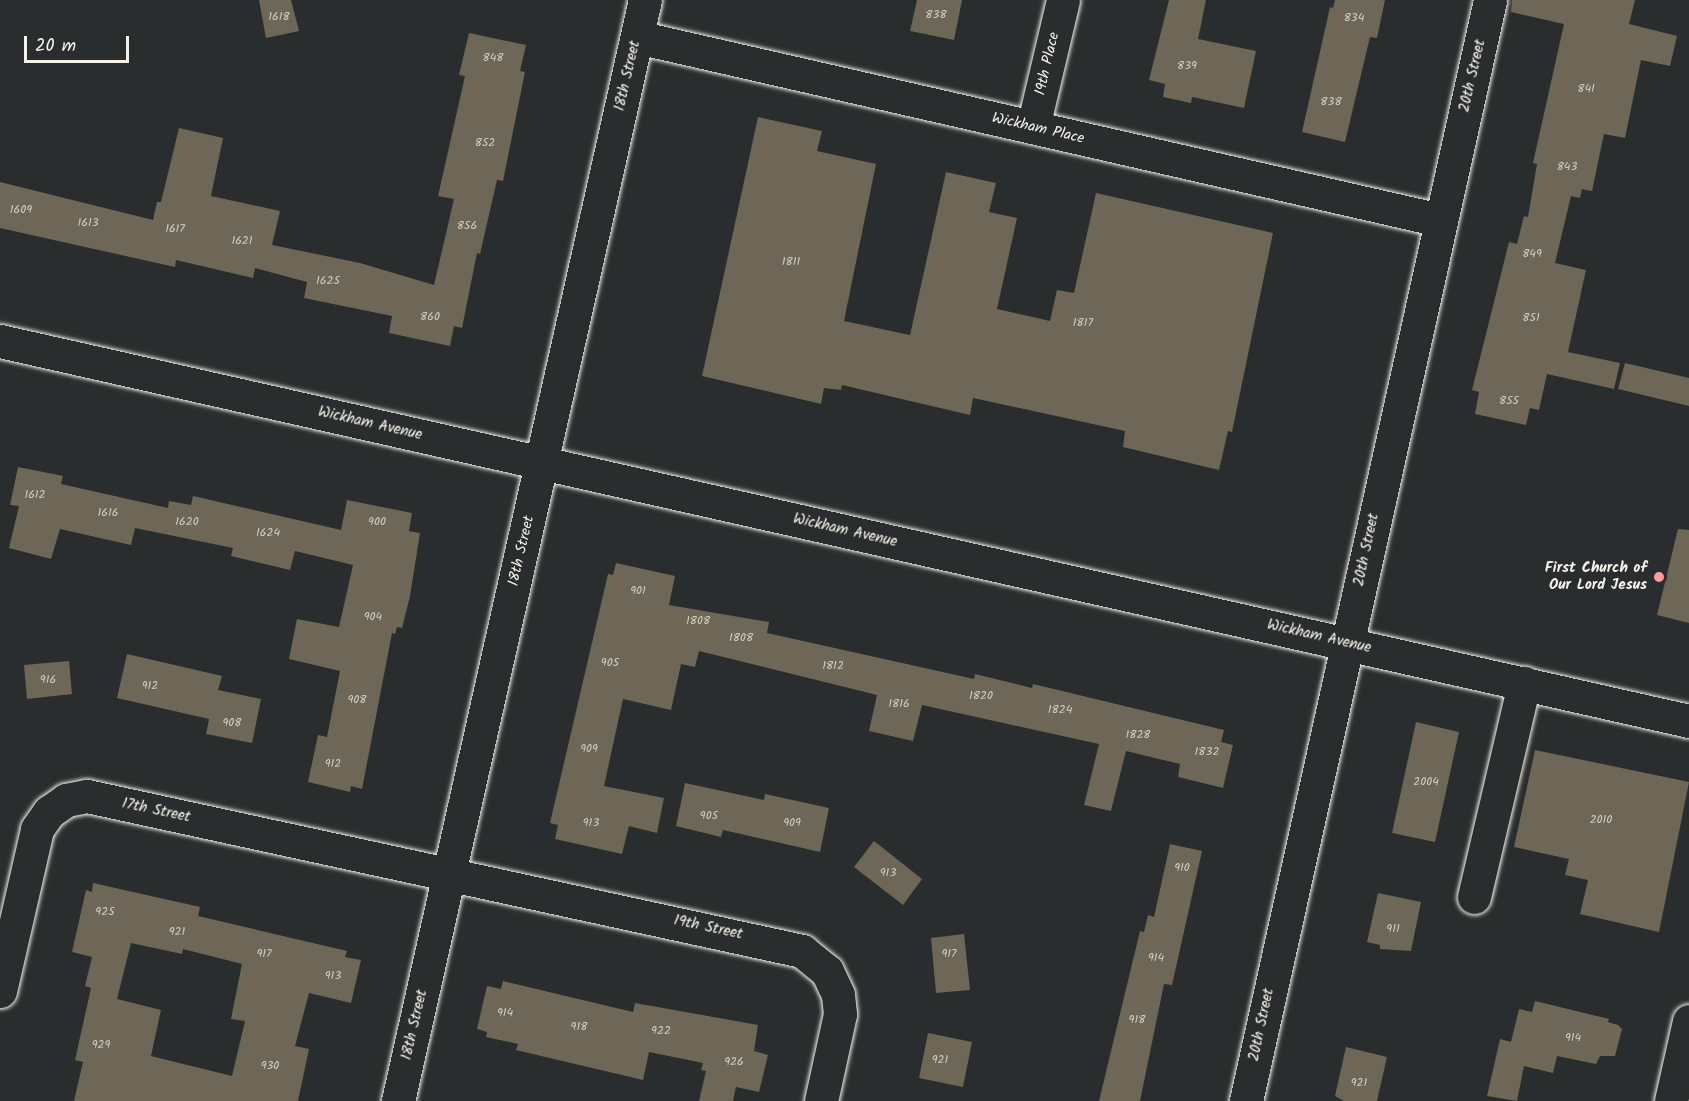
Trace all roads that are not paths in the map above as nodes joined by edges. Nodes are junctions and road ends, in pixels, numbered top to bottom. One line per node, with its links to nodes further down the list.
1 (645, 0): 4 (street, 18th Street)
2 (1063, 0): 5 (street, 19th Place)
3 (1490, 0): 6 (street, 20th Street)
4 (637, 37): 5 (street, Wickham Place); 8 (street, 18th Street)
5 (1033, 128): 6 (street, Wickham Place)
6 (1440, 220): 9 (street, 20th Street)
7 (0, 341): 8 (street, Wickham Avenue)
8 (542, 463): 9 (street, Wickham Avenue); 12 (street, 18th Street)
9 (1347, 643): 10 (street, Wickham Avenue); 18 (street, 20th Street)
10 (1524, 683): 11 (street, Wickham Avenue); 13 (street)
11 (1689, 721)
12 (449, 874): 14 (street, 17th Street); 16 (street, 18th Street); 17 (street, 19th Street)
13 (1474, 897)
14 (0, 991)
15 (1689, 1021): 19 (street)
16 (398, 1101)
17 (821, 1101)
18 (1246, 1101)
19 (1671, 1101)

